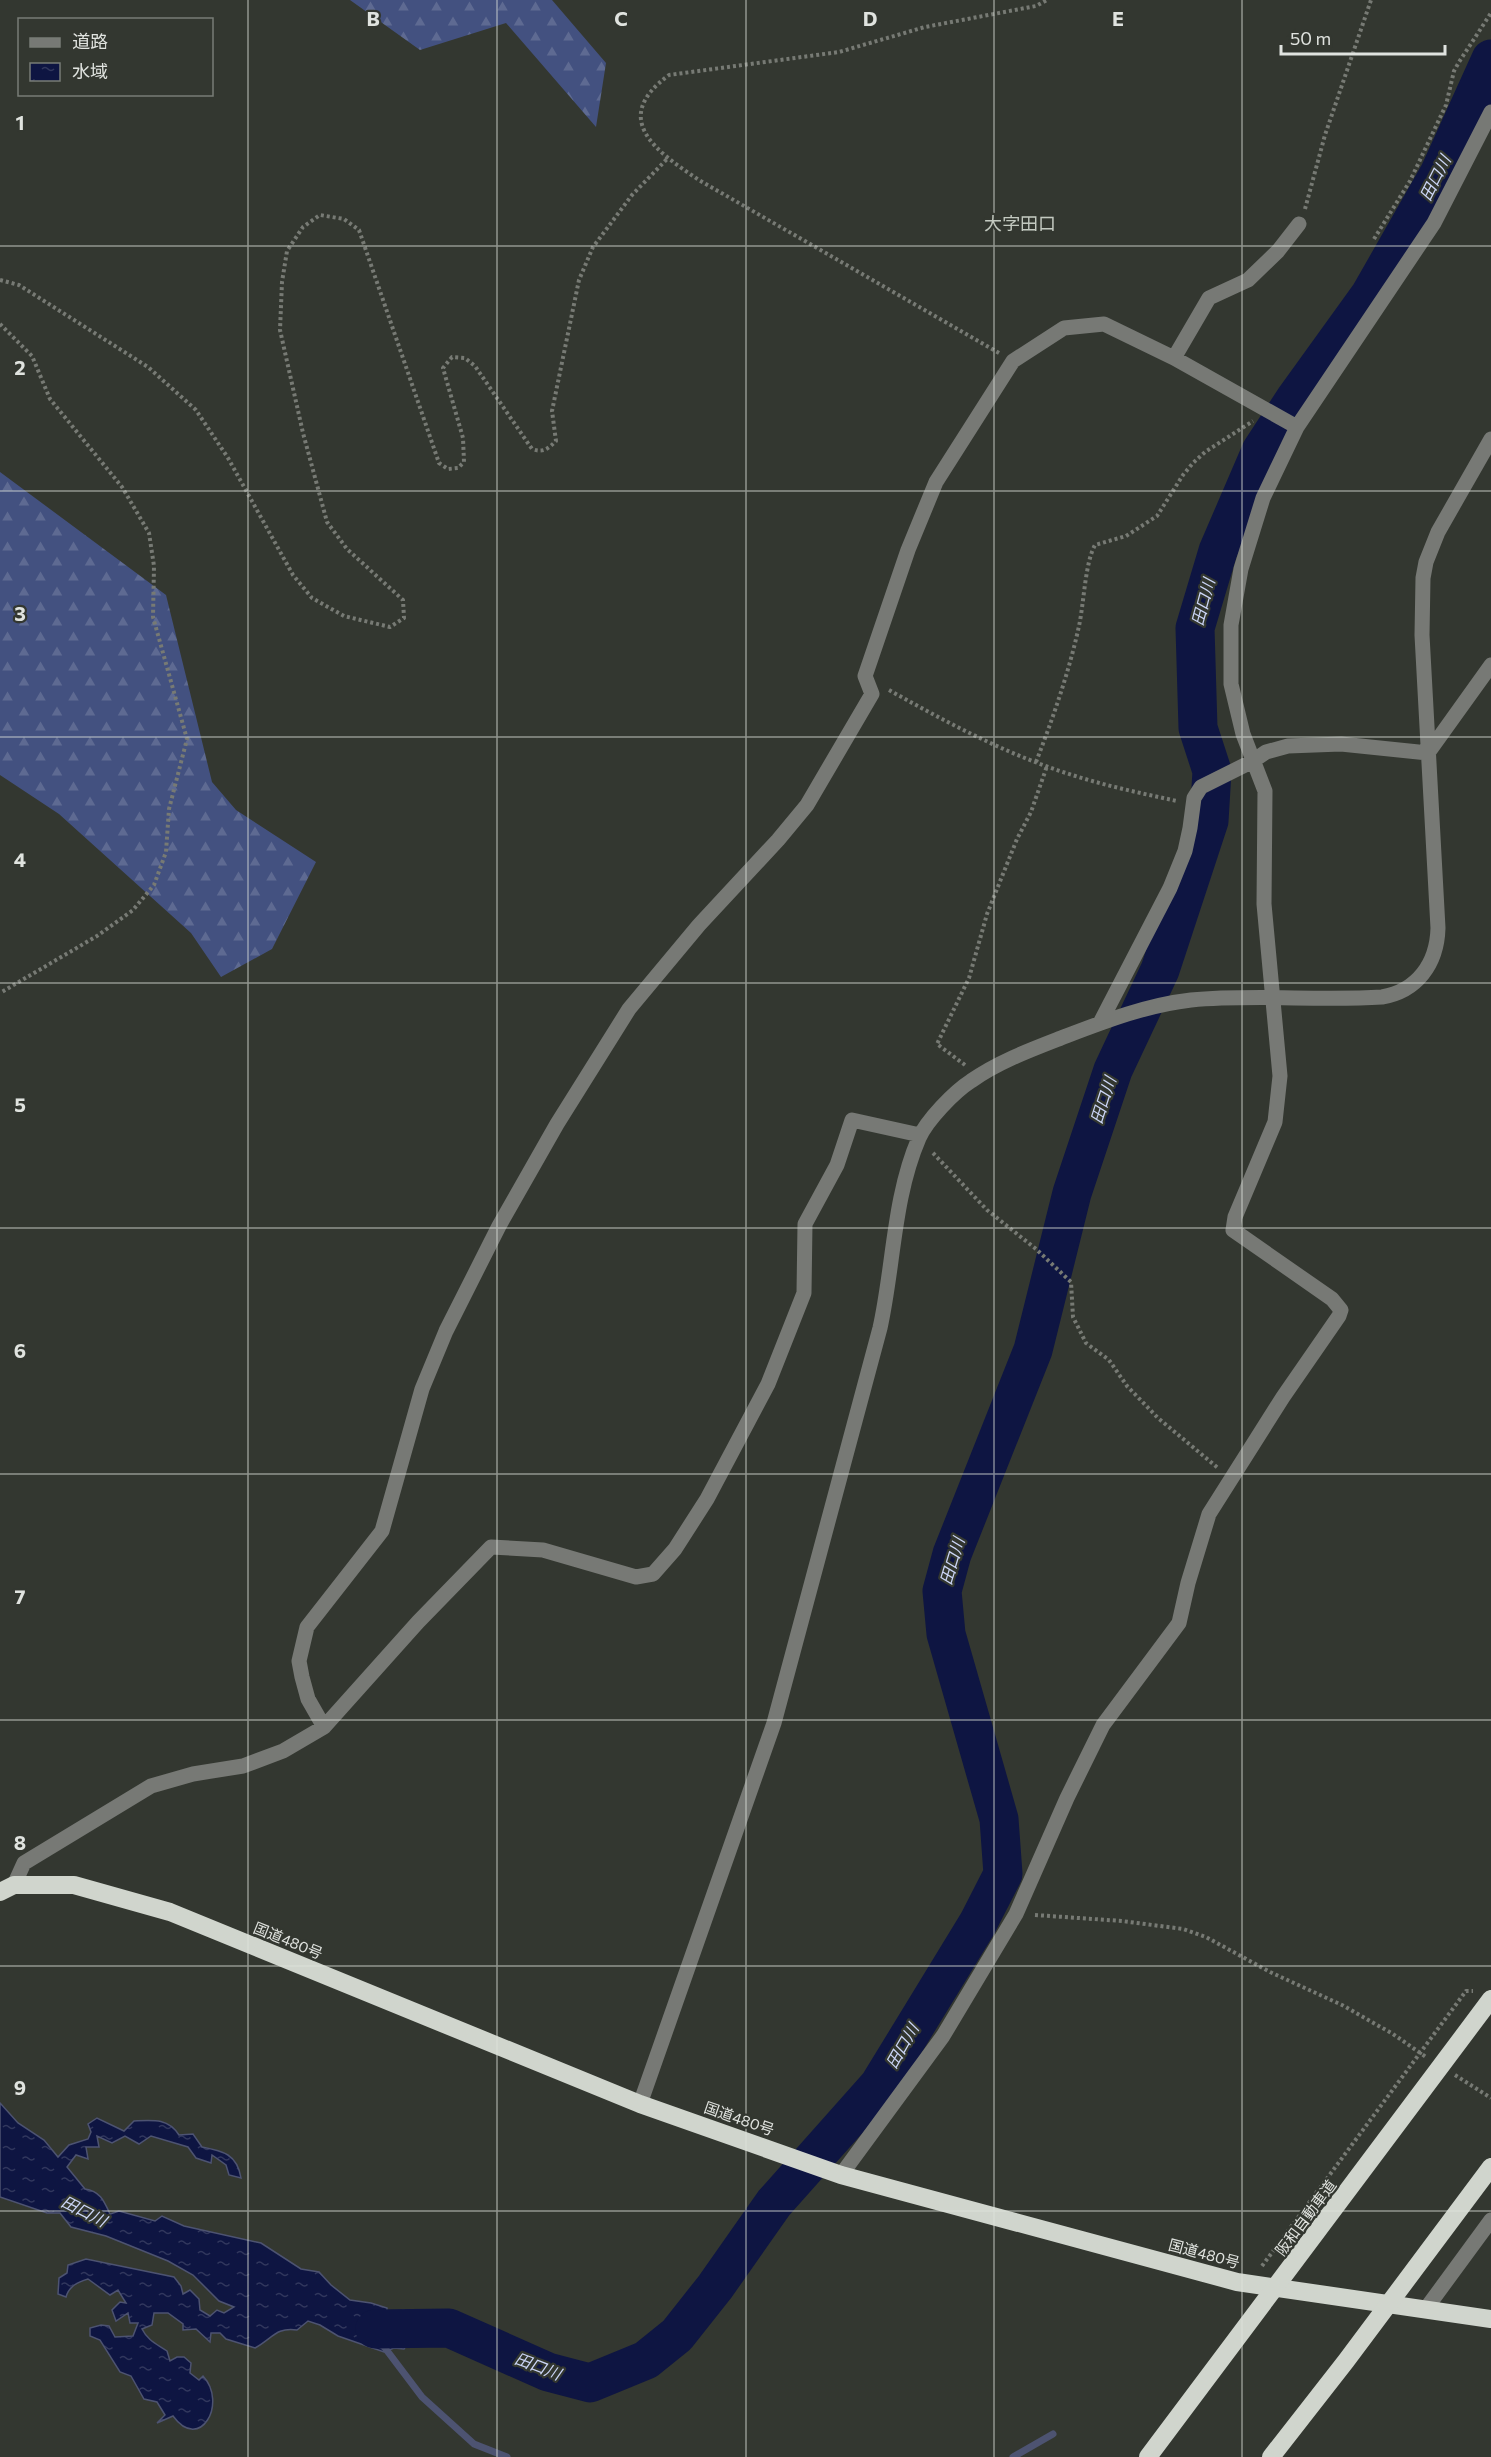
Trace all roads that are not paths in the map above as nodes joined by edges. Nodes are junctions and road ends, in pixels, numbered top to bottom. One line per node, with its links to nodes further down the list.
1 (1491, 112): 4 (street)
2 (1299, 224): 3 (street)
3 (1174, 358): 4 (street); 12 (street)
4 (1297, 428): 8 (street)
5 (1491, 439): 7 (street)
6 (1491, 665): 7 (street)
7 (1428, 753): 8 (street); 9 (street)
8 (1253, 761): 9 (street); 10 (street)
9 (1274, 997): 10 (street); 17 (street)
10 (1100, 1023): 11 (street)
11 (919, 1138): 12 (street); 15 (street)
12 (324, 1727): 13 (street)
13 (7, 1889): 15 (highway, 国道480号)
14 (1487, 1995): 21 (highway, 阪和自動車道, bridge)
15 (640, 2104): 17 (highway, 国道480号)
16 (1491, 2168): 22 (highway, bridge)
17 (836, 2173): 19 (highway, 国道480号)
18 (1491, 2220): 19 (street)
19 (1425, 2310): 20 (highway, 国道480号)
20 (1491, 2319)
21 (1148, 2457)
22 (1271, 2457)

